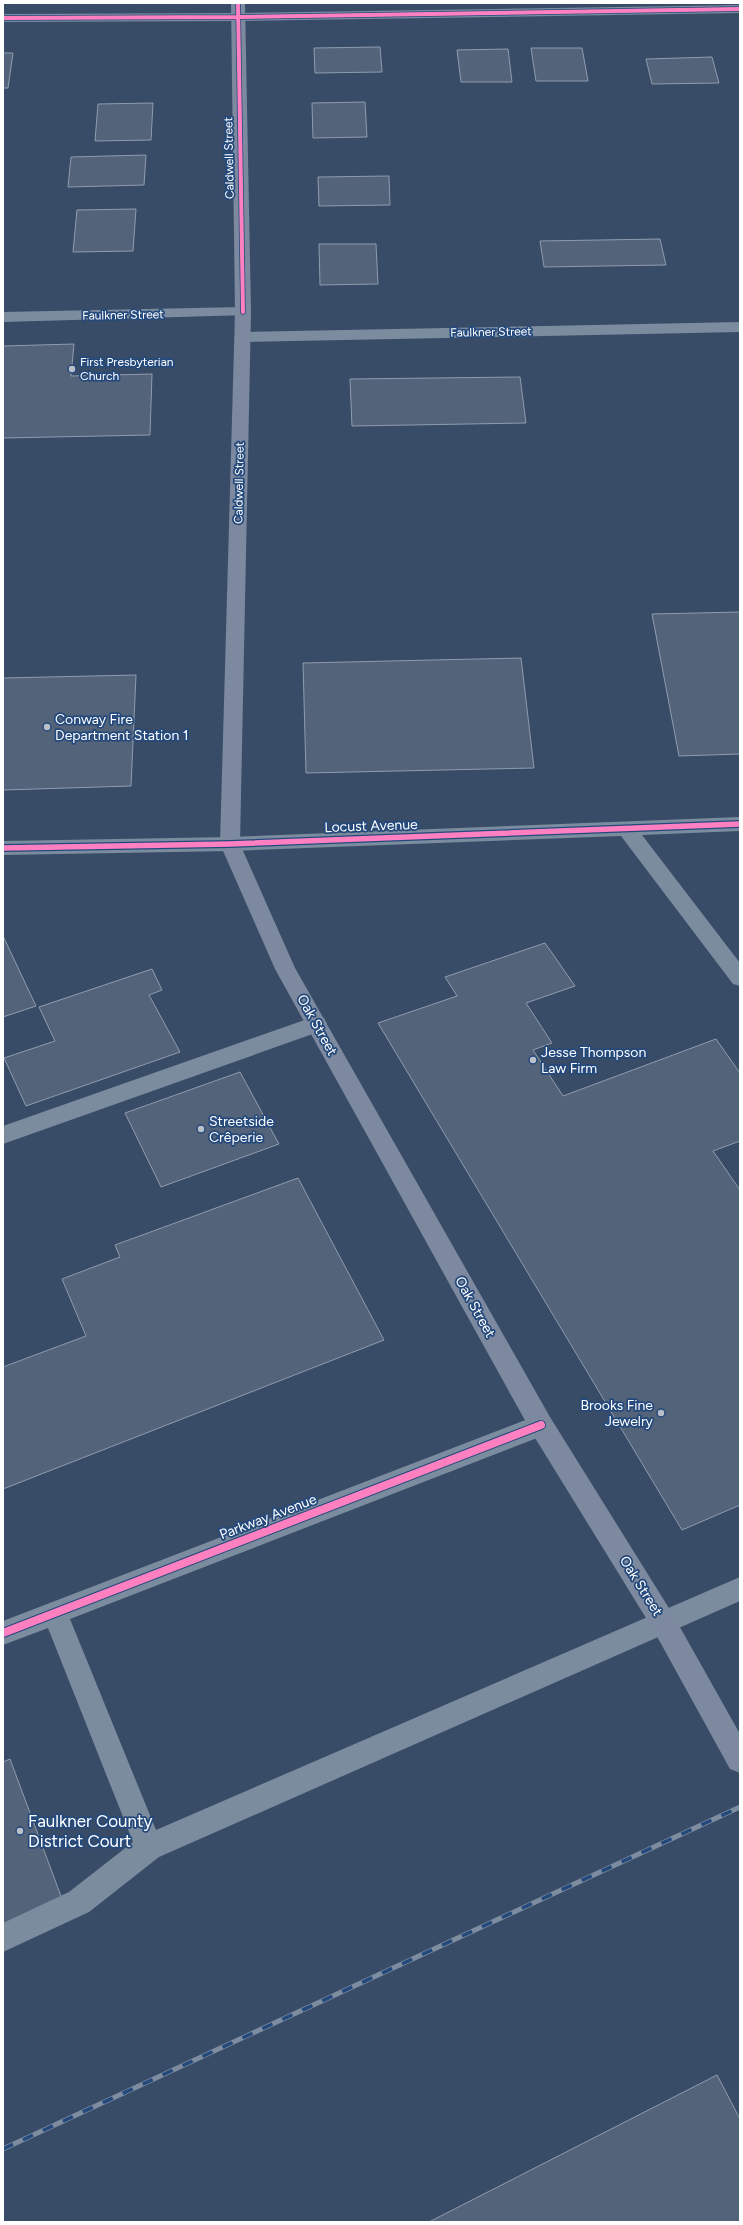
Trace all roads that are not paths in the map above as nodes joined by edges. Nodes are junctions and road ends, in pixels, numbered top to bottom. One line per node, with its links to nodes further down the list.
1 (740, 9): 2 (street)
2 (238, 10): 3 (street); 4 (main road, Caldwell Street)
3 (3, 18)
4 (243, 312): 5 (street, Faulkner Street); 7 (main road, Caldwell Street)
5 (3, 317)
6 (740, 327): 7 (street, Faulkner Street)
7 (243, 337): 10 (main road, Caldwell Street)
8 (740, 824): 9 (street, Locust Avenue)
9 (626, 828): 10 (street, Locust Avenue); 12 (street)
10 (230, 844): 11 (street, Locust Avenue); 13 (main road, Oak Street)
11 (3, 848)
12 (740, 978)
13 (316, 1024): 14 (street); 15 (main road, Oak Street)
14 (3, 1135)
15 (541, 1425): 17 (street, Parkway Avenue); 18 (main road, Oak Street)
16 (740, 1589): 18 (street)
17 (55, 1613): 19 (street, Parkway Avenue); 21 (street)
18 (664, 1622): 20 (main road, Oak Street); 21 (street)
19 (3, 1633)
20 (740, 1760)
21 (149, 1847): 22 (street)
22 (3, 1938)

